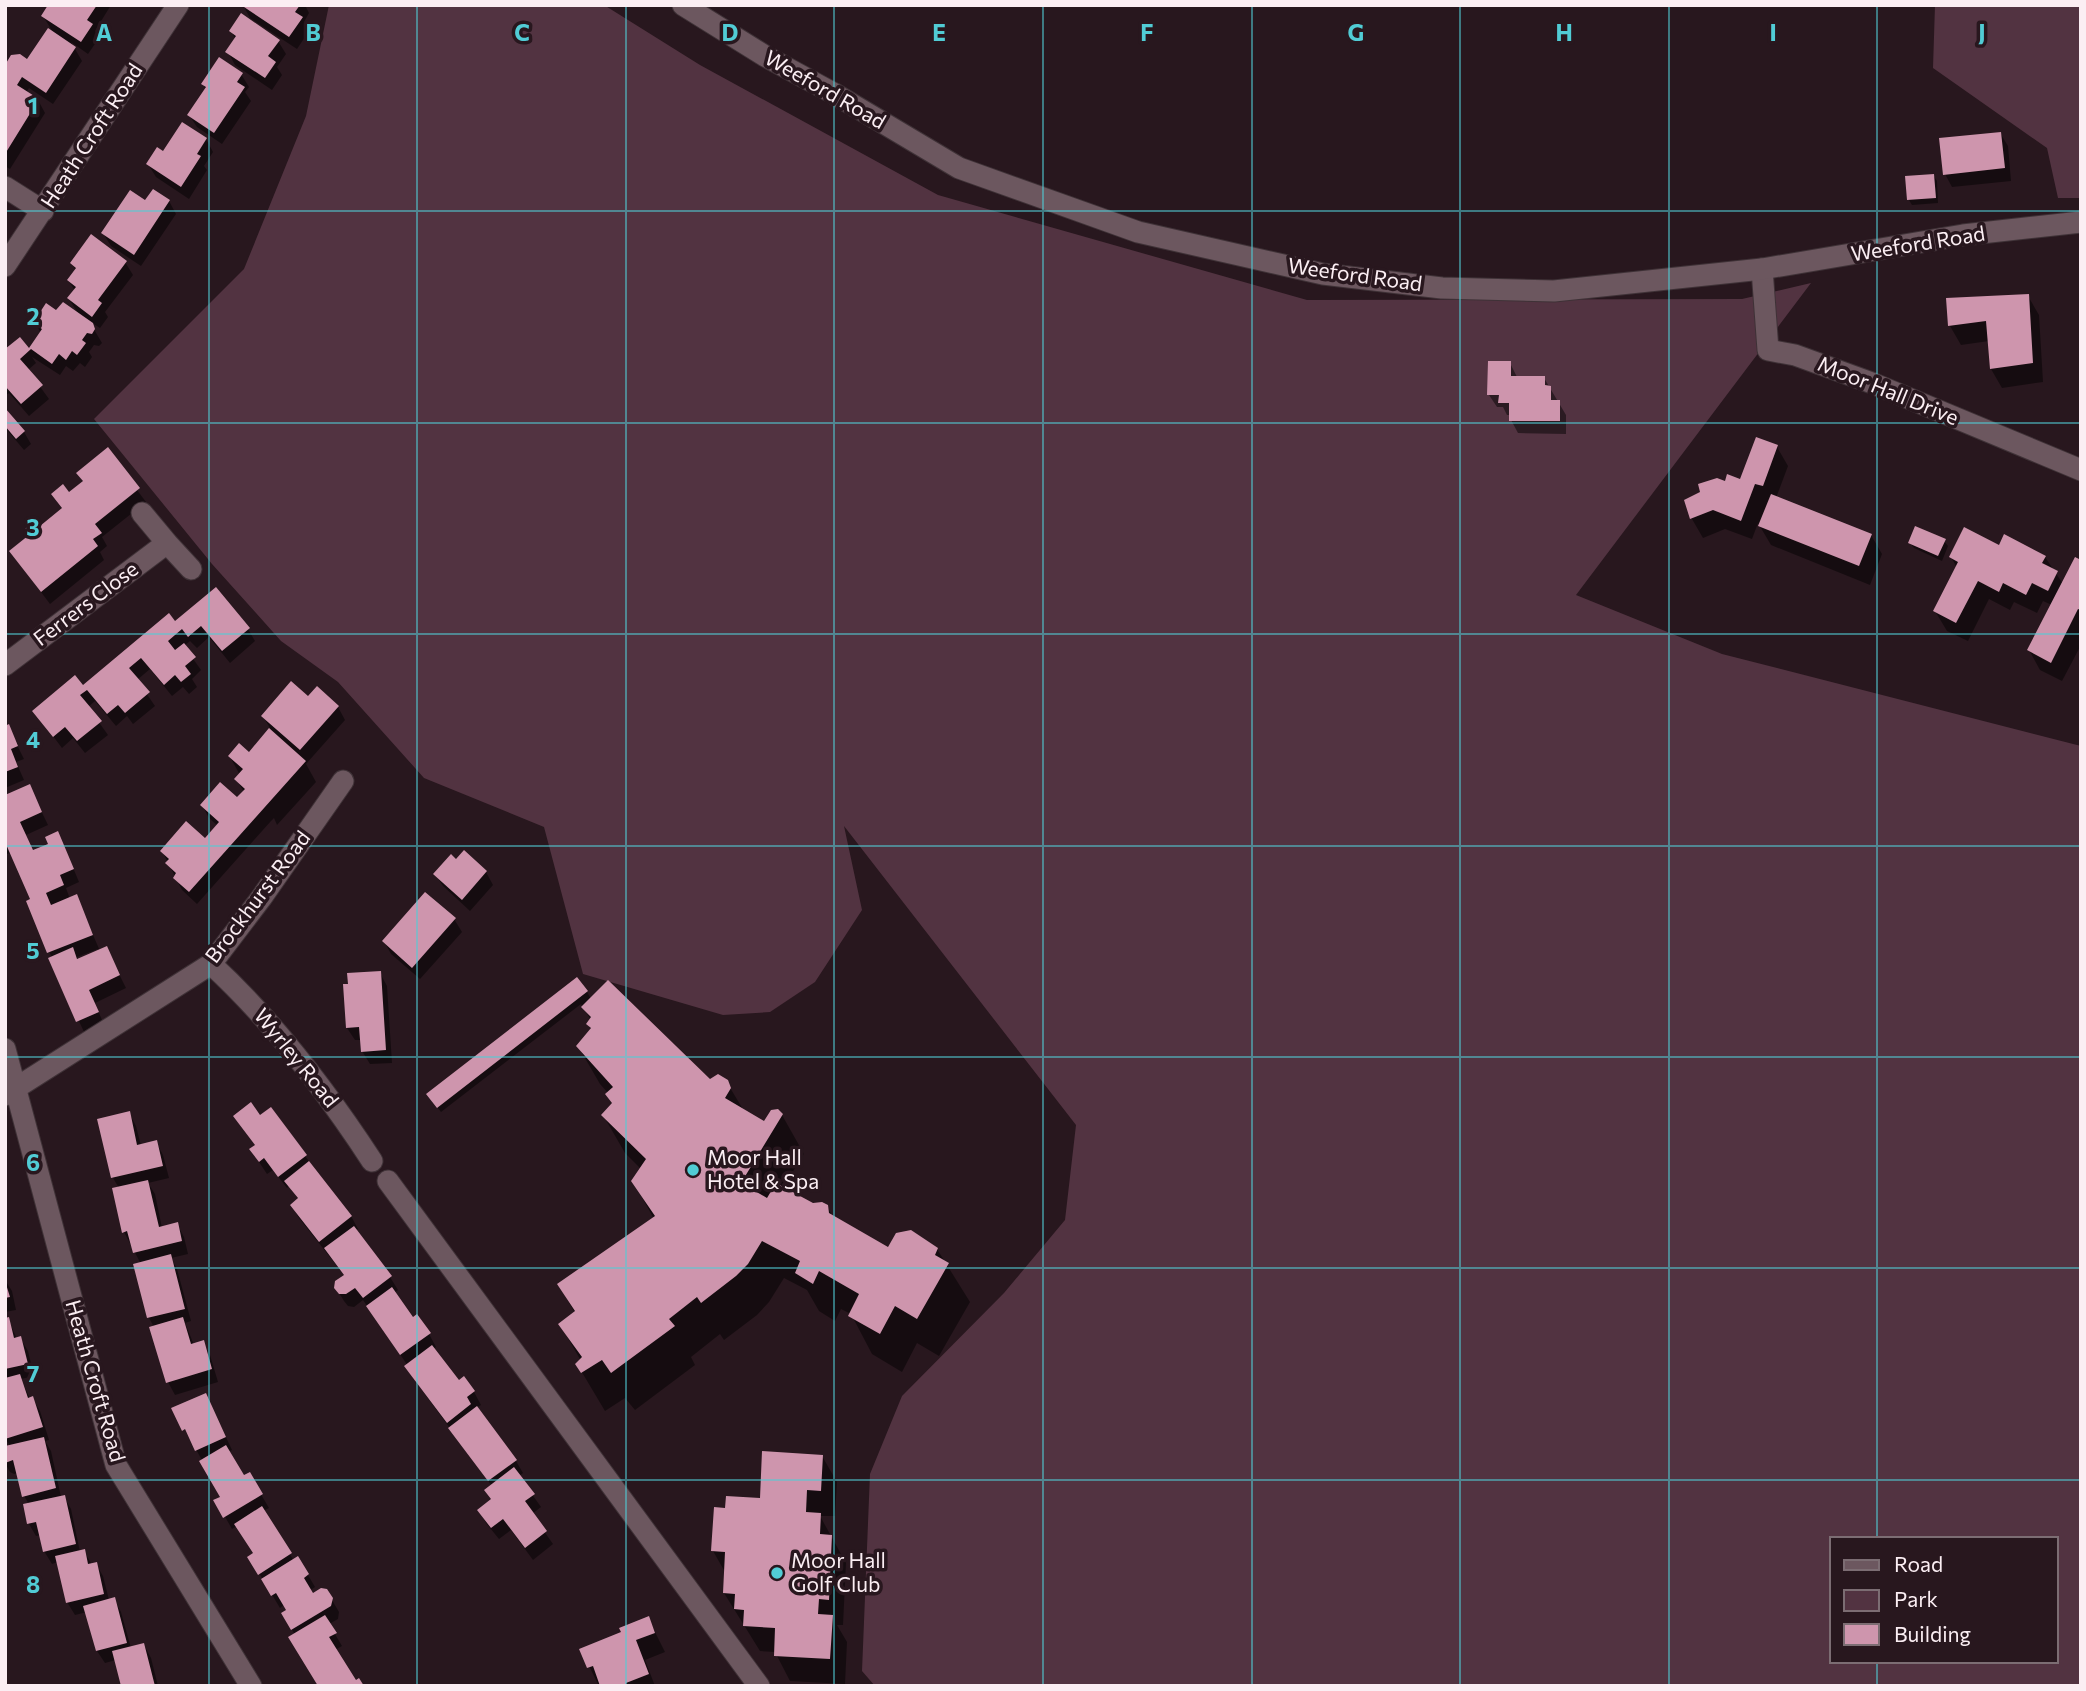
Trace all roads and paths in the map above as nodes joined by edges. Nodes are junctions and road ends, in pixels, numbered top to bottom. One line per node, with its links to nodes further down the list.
1 (178, 5): 4 (street, Heath Croft Road)
2 (683, 5): 7 (street, Weeford Road)
3 (5, 187): 4 (street)
4 (43, 211): 6 (street, Heath Croft Road)
5 (2081, 222): 7 (street, Weeford Road)
6 (5, 266)
7 (1762, 269): 8 (street, Moor Hall Drive)
8 (2081, 470)
9 (142, 513): 10 (street)
10 (167, 543): 11 (street); 12 (street, Ferrers Close)
11 (191, 569)
12 (5, 665)
13 (343, 781): 14 (street, Brockhurst Road)
14 (211, 964): 16 (street, Brockhurst Road); 17 (street, Wyrley Road)
15 (5, 1049): 16 (street, Heath Croft Road)
16 (11, 1092): 19 (street, Heath Croft Road)
17 (372, 1161)
18 (388, 1181): 20 (street)
19 (251, 1686)
20 (759, 1686)

